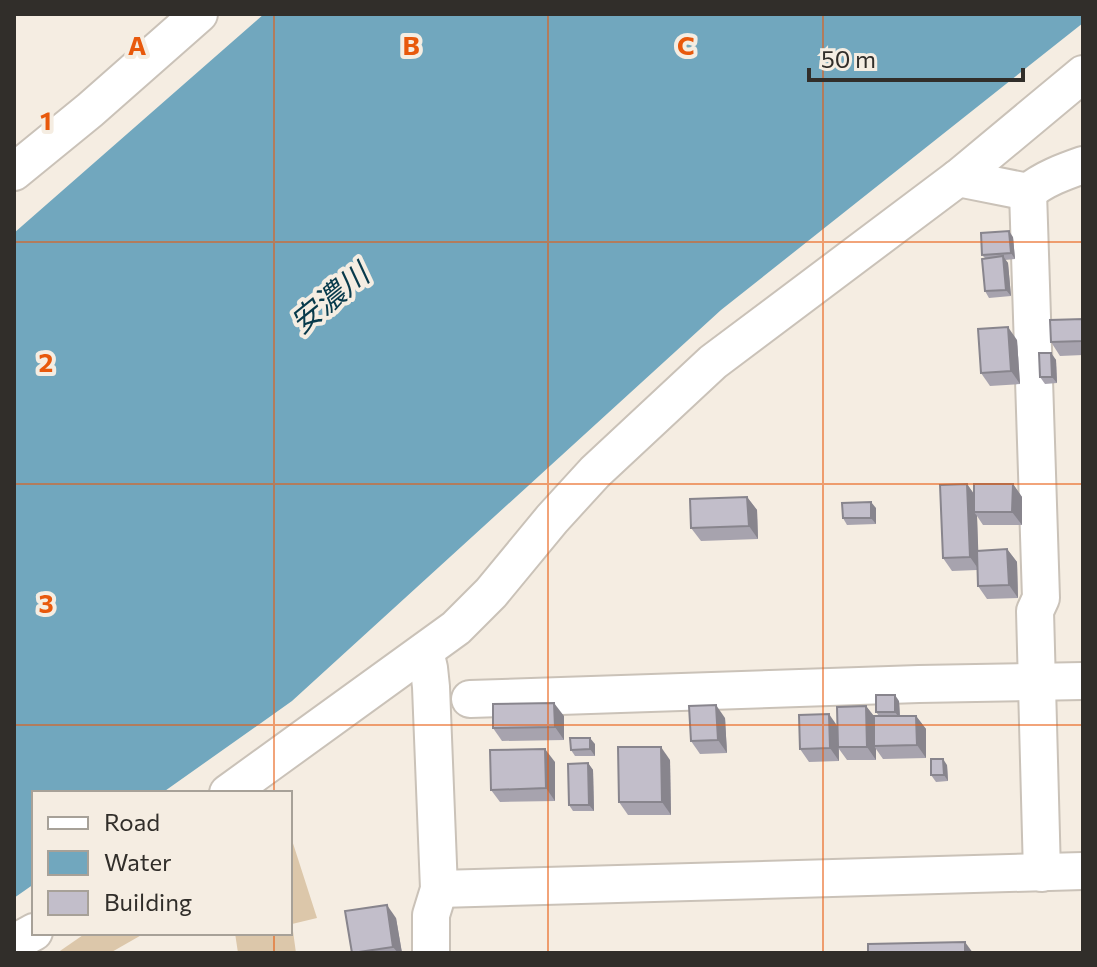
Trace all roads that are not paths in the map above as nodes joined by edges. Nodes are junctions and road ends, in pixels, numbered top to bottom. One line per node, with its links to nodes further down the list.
1 (199, 14): 4 (street)
2 (1083, 74): 5 (street)
3 (1083, 165): 6 (street)
4 (14, 172)
5 (958, 178): 6 (street); 7 (street)
6 (1028, 192): 9 (street)
7 (425, 651): 11 (street); 14 (street)
8 (1083, 681): 9 (street)
9 (1036, 682): 10 (street); 13 (street)
10 (470, 699)
11 (231, 791)
12 (1083, 871): 13 (street)
13 (1042, 873): 14 (street)
14 (439, 889): 17 (street)
15 (32, 933): 16 (street)
16 (14, 943)
17 (431, 953)

